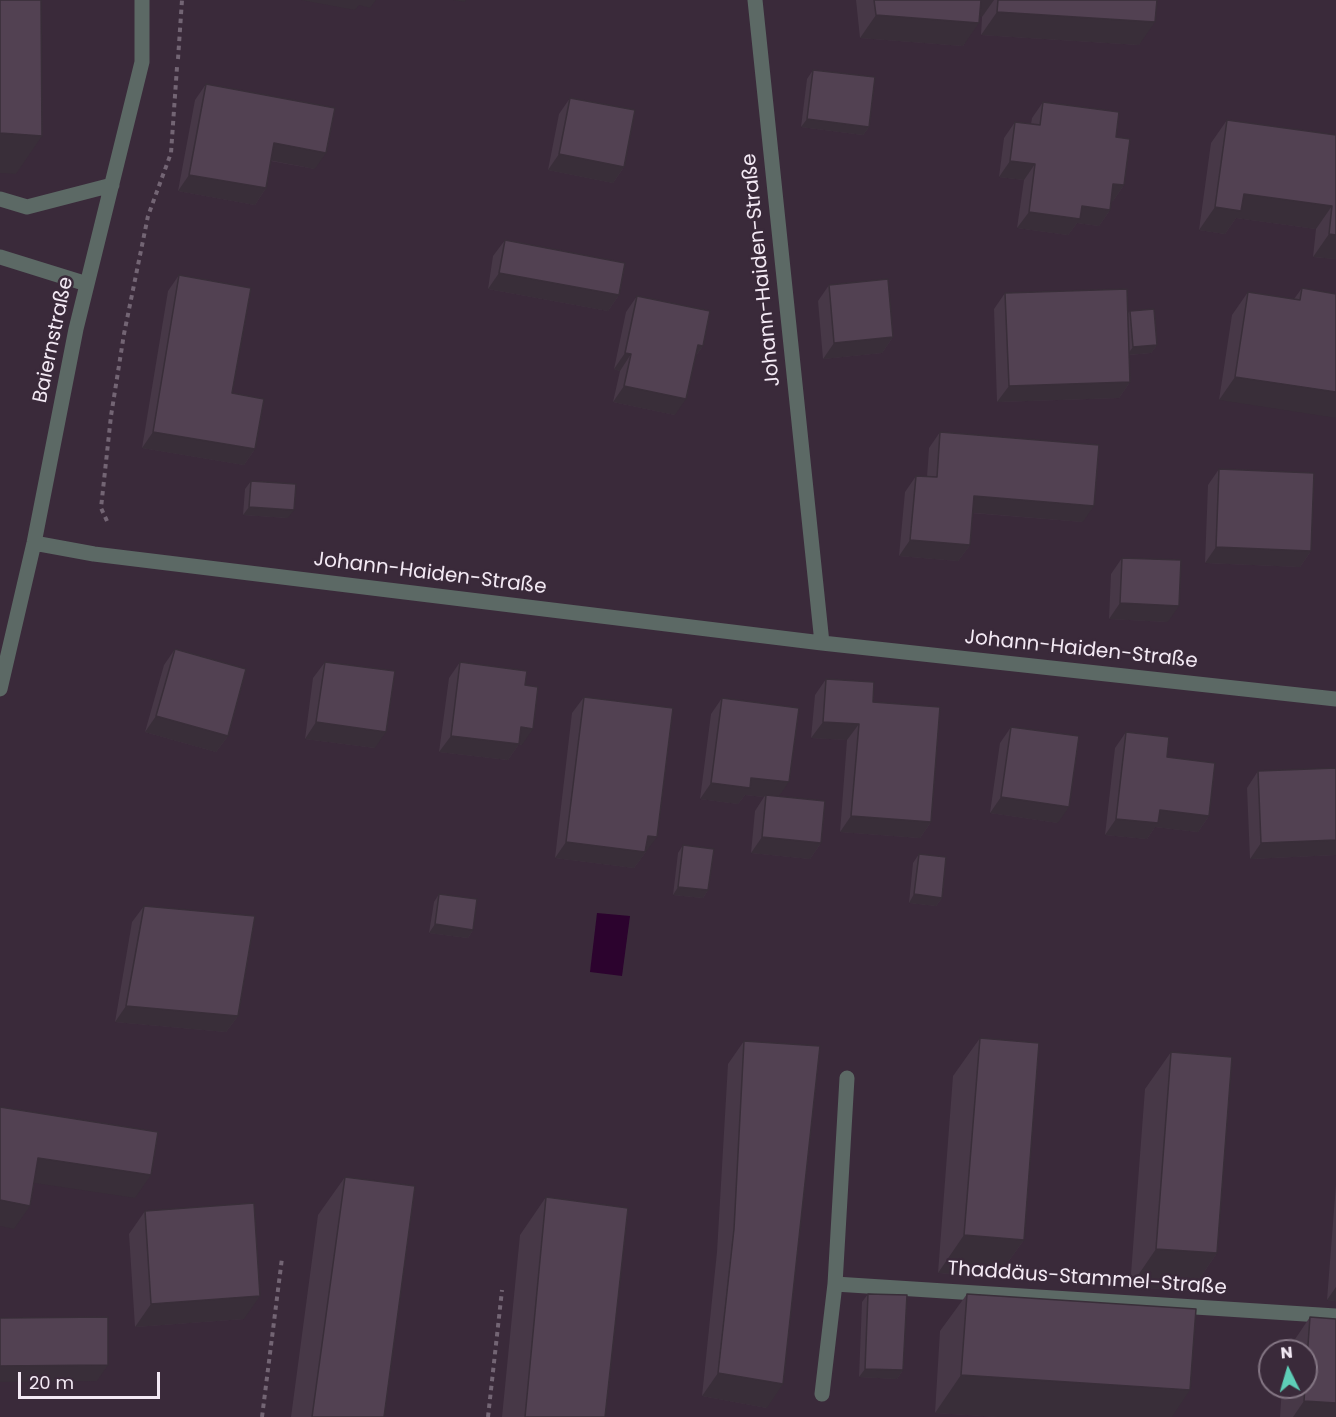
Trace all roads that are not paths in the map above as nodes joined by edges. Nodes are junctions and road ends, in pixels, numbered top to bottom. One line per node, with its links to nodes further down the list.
1 (142, 0): 3 (street, Baiernstraße)
2 (755, 0): 8 (street, Johann-Haiden-Straße)
3 (112, 184): 4 (street); 6 (street, Baiernstraße)
4 (0, 199)
5 (0, 257): 6 (street)
6 (87, 284): 7 (street, Baiernstraße)
7 (34, 543): 8 (street, Johann-Haiden-Straße); 9 (street, Baiernstraße)
8 (822, 643): 10 (street, Johann-Haiden-Straße)
9 (0, 689)
10 (1336, 699)
11 (847, 1078): 12 (street)
12 (836, 1284): 13 (street, Thaddäus-Stammel-Straße); 14 (street)
13 (1336, 1316)
14 (822, 1394)

